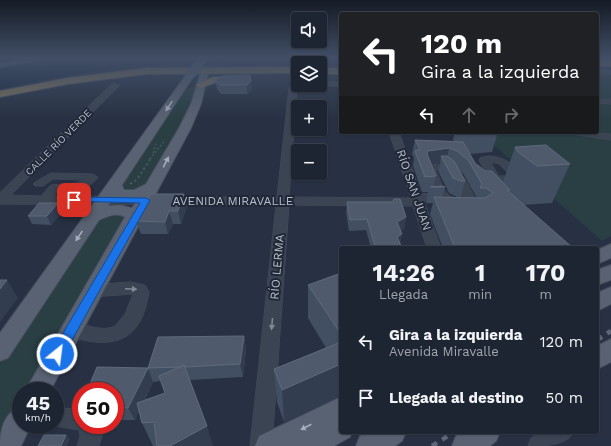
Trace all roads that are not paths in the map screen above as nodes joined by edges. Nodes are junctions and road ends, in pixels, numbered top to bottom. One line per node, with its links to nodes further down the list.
1 (64, 79): 12 (highway)
2 (81, 79): 14 (highway)
3 (200, 79): 21 (main road, one-way to 21)
4 (201, 79): 23 (main road, one-way to 4)
5 (212, 79): 8 (highway)
6 (235, 79): 7 (highway)
7 (268, 80)
8 (248, 81)
9 (327, 84): 10 (street)
10 (338, 84)
11 (116, 85): 26 (street, CALLE RÍO VERDE)
12 (0, 91)
13 (291, 92): 29 (street, RÍO LERMA)
14 (0, 94)
15 (599, 101): 16 (street)
16 (611, 102)
17 (395, 134): 30 (street, RÍO SAN JUAN)
18 (591, 134): 19 (street)
19 (611, 137)
20 (495, 179): 24 (street)
21 (122, 184): 23 (main road); 28 (main road)
22 (55, 187): 27 (street)
23 (147, 190): 28 (street, AVENIDA MIRAVALLE); 29 (street, AVENIDA MIRAVALLE); 33 (main road)
24 (499, 193)
25 (442, 196): 30 (street)
26 (0, 199): 27 (street, AVENIDA MIRAVALLE)
27 (44, 199): 28 (street, AVENIDA MIRAVALLE)
28 (104, 200): 32 (main road)
29 (283, 201): 30 (street, AVENIDA MIRAVALLE); 53 (street, RÍO LERMA, one-way to 53)
30 (419, 202): 31 (street); 34 (street, RÍO SAN JUAN)
31 (480, 209)
32 (92, 217): 33 (main road); 42 (main road, one-way to 42)
33 (136, 218): 37 (main road)
34 (433, 246)
35 (611, 272): 36 (main road)
36 (599, 277)
37 (92, 291): 40 (main road); 40 (street, one-way to 40)
38 (611, 294): 39 (main road)
39 (599, 302)
40 (71, 330): 44 (main road)
41 (611, 349): 43 (main road)
42 (0, 351)
43 (599, 358)
44 (42, 382)
45 (339, 410): 54 (main road, one-way to 54)
46 (339, 429): 55 (main road)
47 (13, 434): 51 (main road)
48 (90, 434): 52 (street)
49 (389, 434): 56 (main road)
50 (559, 434): 57 (street)
51 (6, 446)
52 (88, 446)
53 (261, 446)
54 (269, 446)
55 (306, 446)
56 (370, 446)
57 (539, 446)

